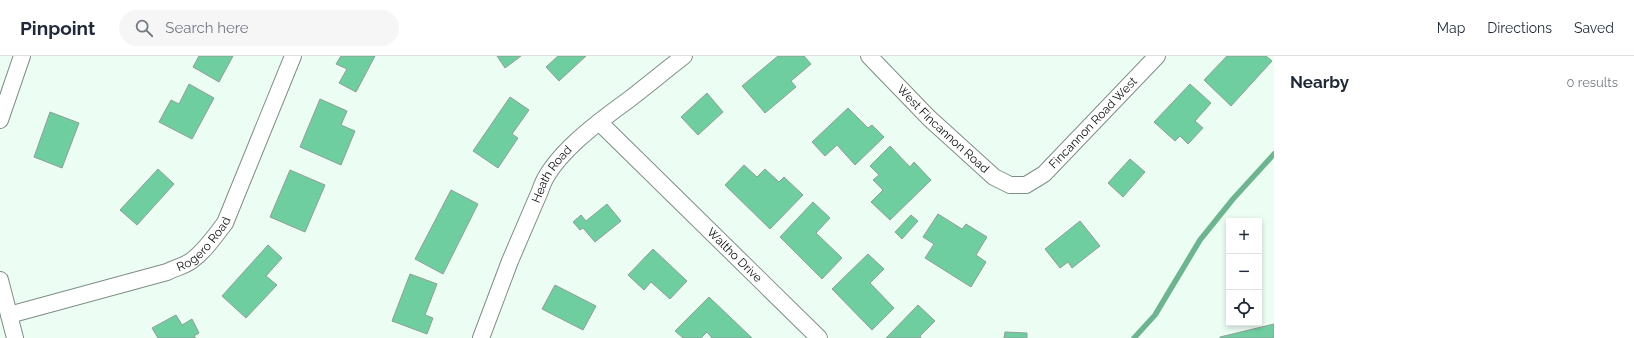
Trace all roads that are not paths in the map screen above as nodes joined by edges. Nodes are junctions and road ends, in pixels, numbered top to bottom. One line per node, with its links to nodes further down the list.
1 (22, 56): 6 (street)
2 (293, 56): 10 (street, Rogero Road)
3 (684, 56): 7 (street, Heath Road)
4 (869, 56): 8 (street, West Fincannon Road)
5 (1157, 56): 8 (street, Fincannon Road West)
6 (0, 120)
7 (598, 122): 12 (street, Heath Road); 13 (street, Waltho Drive)
8 (1026, 185)
9 (0, 280): 10 (street)
10 (9, 315): 11 (street)
11 (15, 338)
12 (481, 338)
13 (819, 338)

